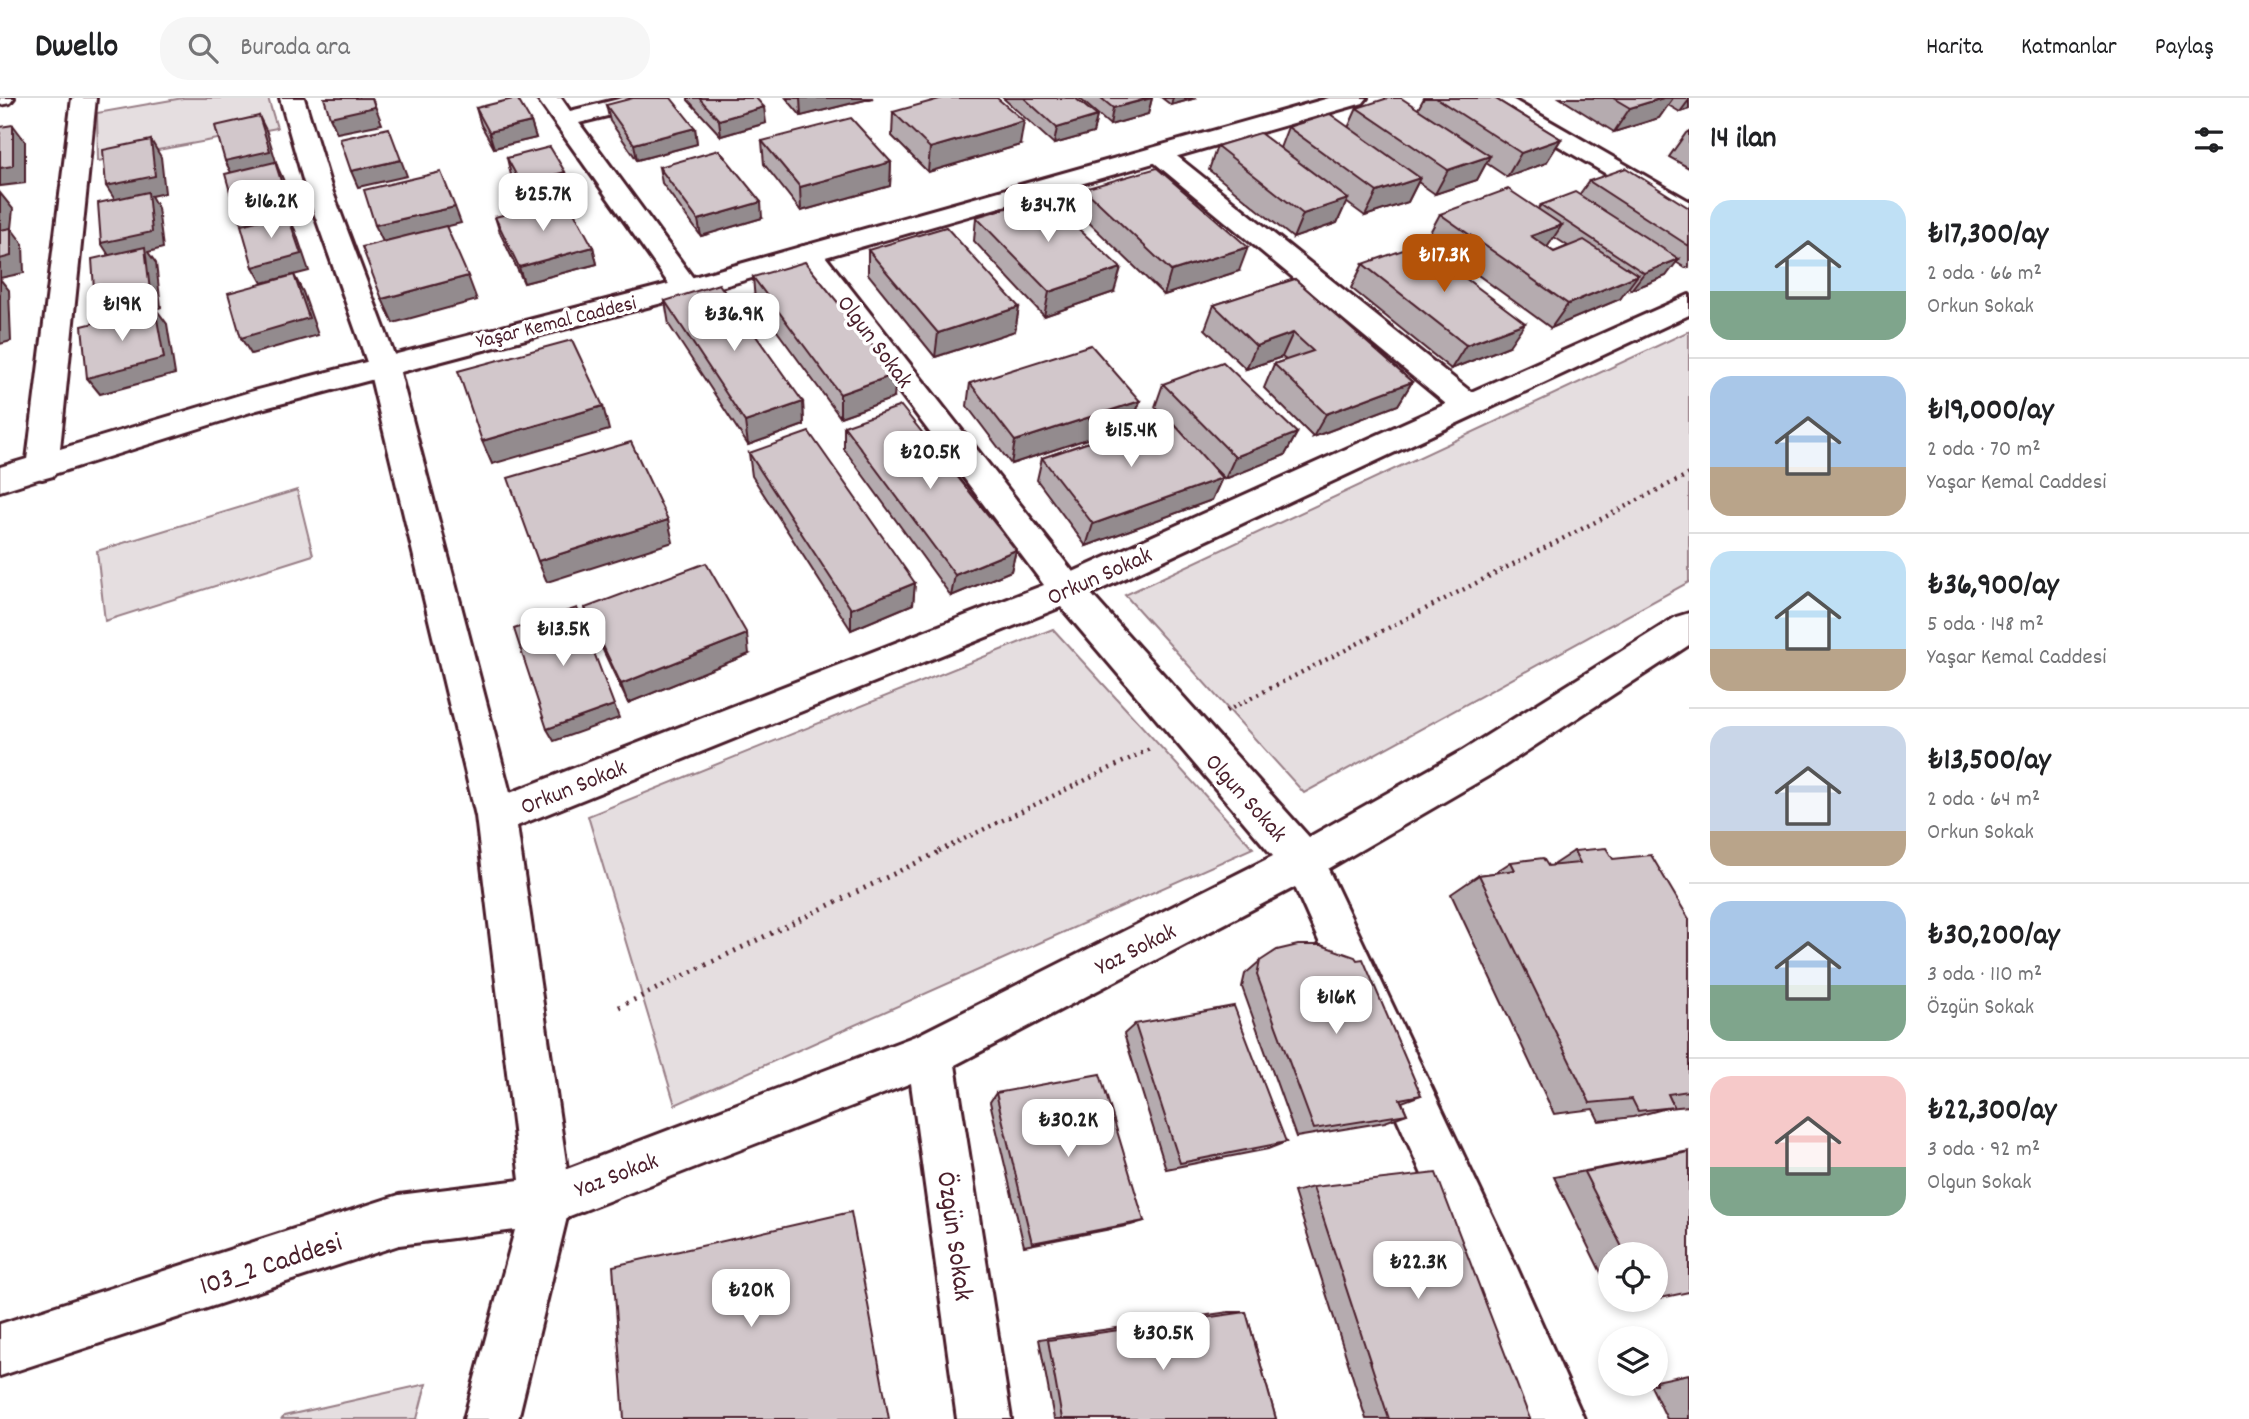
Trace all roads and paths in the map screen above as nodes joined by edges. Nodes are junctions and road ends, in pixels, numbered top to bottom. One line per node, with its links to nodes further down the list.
1 (84, 98): 15 (street)
2 (292, 98): 13 (street)
3 (549, 98): 7 (street)
4 (652, 98): 7 (street)
5 (1355, 98): 8 (street, Yaşar Kemal Caddesi)
6 (1493, 98): 9 (street)
7 (565, 120): 11 (street)
8 (1159, 154): 10 (street, Yaşar Kemal Caddesi); 14 (street)
9 (1689, 212)
10 (809, 253): 11 (street, Yaşar Kemal Caddesi); 17 (street, Olgun Sokak)
11 (686, 288): 13 (street, Yaşar Kemal Caddesi)
12 (1689, 304): 14 (street, Orkun Sokak)
13 (383, 365): 15 (street, Yaşar Kemal Caddesi); 19 (street)
14 (1468, 406): 17 (street, Orkun Sokak)
15 (42, 468): 16 (street, Yaşar Kemal Caddesi)
16 (0, 479)
17 (1067, 590): 19 (street, Orkun Sokak); 20 (street, Olgun Sokak)
18 (1689, 627): 20 (street, Yaz Sokak)
19 (496, 816): 22 (street)
20 (1304, 861): 21 (street, Yaz Sokak); 26 (street, Olgun Sokak)
21 (930, 1054): 22 (street, Yaz Sokak); 25 (street, Özgün Sokak)
22 (547, 1201): 23 (street, 103_2 Caddesi); 24 (street)
23 (0, 1350)
24 (491, 1419)
25 (984, 1419)
26 (1557, 1419)

